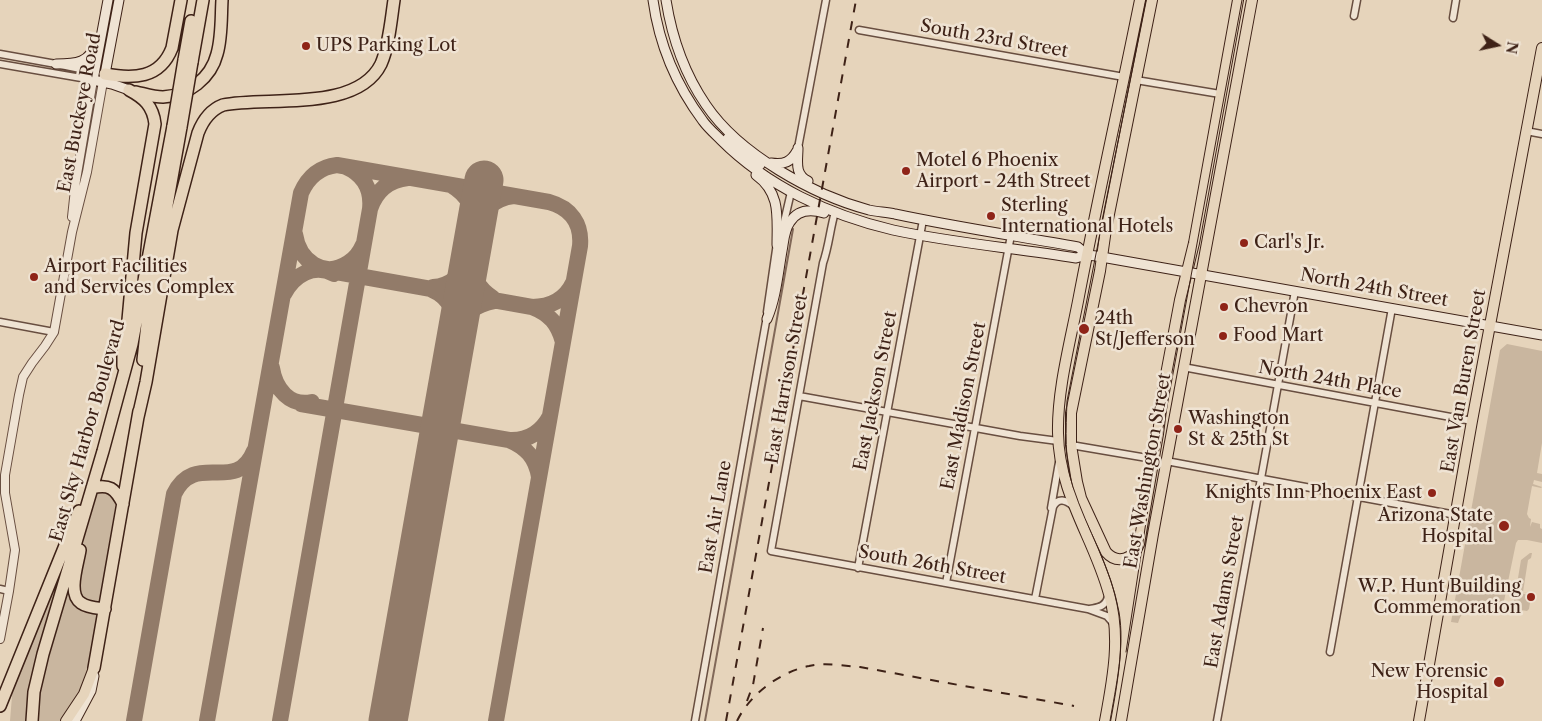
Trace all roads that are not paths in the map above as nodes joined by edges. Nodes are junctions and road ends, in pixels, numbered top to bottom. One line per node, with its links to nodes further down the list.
1 (108, 0): 20 (main road, East Buckeye Road)
2 (119, 0): 27 (main road, East Buckeye Road)
3 (181, 0): 27 (highway)
4 (195, 0): 24 (highway, East Sky Harbor Boulevard)
5 (202, 0): 24 (highway, East Sky Harbor Boulevard)
6 (222, 0): 31 (highway)
7 (394, 0): 68 (highway)
8 (652, 0): 35 (main road)
9 (666, 0): 34 (main road)
10 (826, 0): 39 (street)
11 (1140, 0): 28 (main road)
12 (1152, 0): 30 (main road)
13 (1238, 0): 29 (main road, East Washington Street)
14 (1252, 0): 19 (main road, East Washington Street)
15 (1357, 0): 17 (street)
16 (1456, 0): 18 (street)
17 (1354, 16)
18 (1453, 18)
19 (1247, 21): 29 (main road, East Washington Street); 54 (main road, East Washington Street)
20 (103, 28): 26 (main road); 27 (main road, East Buckeye Road)
21 (859, 30): 28 (street, South 23rd Street)
22 (1542, 48): 37 (main road, East Van Buren Street)
23 (0, 54): 26 (street)
24 (188, 61): 36 (highway, East Sky Harbor Boulevard, bridge)
25 (0, 64): 27 (street)
26 (56, 64): 27 (street)
27 (99, 77): 31 (main road); 60 (street, East Buckeye Road)
28 (1124, 77): 41 (main road)
29 (1223, 78): 32 (main road, East Washington Street)
30 (1136, 80): 32 (street); 33 (main road)
31 (129, 90): 63 (highway)
32 (1220, 94): 53 (main road, East Washington Street)
33 (1130, 107): 41 (main road); 52 (main road)
34 (710, 111): 40 (main road); 42 (main road)
35 (704, 122): 42 (main road); 49 (main road)
36 (177, 127): 63 (highway, East Sky Harbor Boulevard); 68 (highway, East Sky Harbor Boulevard)
37 (1526, 131): 38 (street); 59 (main road, East Van Buren Street)
38 (1542, 134)
39 (798, 148): 40 (main road); 44 (main road)
40 (769, 162): 43 (main road)
41 (1104, 172): 51 (main road)
42 (790, 191): 43 (main road); 45 (main road); 49 (street, East Air Lane); 57 (street, East Air Lane)
43 (868, 210): 44 (main road)
44 (889, 213): 46 (main road)
45 (834, 214): 47 (main road); 57 (main road); 65 (street, East Harrison Street)
46 (924, 220): 47 (street, East Jackson Street); 48 (main road)
47 (921, 235): 50 (main road); 67 (street, East Jackson Street)
48 (1011, 235): 50 (street, East Madison Street); 51 (main road)
49 (777, 245): 57 (street, East Air Lane)
50 (1009, 248): 51 (main road); 70 (street, East Madison Street)
51 (1087, 255): 52 (main road, North 24th Street); 71 (main road)
52 (1102, 257): 53 (main road, North 24th Street); 72 (main road)
53 (1186, 272): 54 (main road, North 24th Street); 74 (main road, East Washington Street)
54 (1201, 275): 55 (main road, North 24th Street); 62 (main road, East Washington Street)
55 (1295, 290): 56 (main road, North 24th Street); 64 (street, East Adams Street)
56 (1392, 308): 59 (main road, North 24th Street); 66 (street)
57 (767, 319): 104 (street, East Air Lane)
58 (0, 322): 60 (street)
59 (1490, 325): 61 (main road, North 24th Street); 69 (main road, East Van Buren Street)
60 (54, 332): 90 (street, East Buckeye Road)
61 (1542, 334)
62 (1183, 367): 64 (street, North 24th Place); 75 (main road, East Washington Street)
63 (122, 382): 77 (highway, East Sky Harbor Boulevard)
64 (1278, 385): 66 (street, North 24th Place); 76 (street, East Adams Street)
65 (799, 396): 67 (street); 86 (street, East Harrison Street)
66 (1375, 403): 69 (street, North 24th Place); 78 (street)
67 (887, 411): 70 (street); 87 (street, East Jackson Street)
68 (138, 417): 80 (highway, East Sky Harbor Boulevard)
69 (1472, 421): 84 (main road, East Van Buren Street)
70 (975, 428): 71 (street); 88 (street, East Madison Street)
71 (1058, 441): 73 (main road)
72 (1071, 445): 74 (street); 85 (main road)
73 (1060, 458): 81 (main road); 83 (street)
74 (1153, 459): 79 (main road, East Washington Street)
75 (1166, 461): 76 (street); 92 (main road, East Washington Street)
76 (1261, 479): 78 (street); 107 (street, East Adams Street)
77 (91, 490): 80 (highway); 82 (highway, East Sky Harbor Boulevard); 100 (highway)
78 (1358, 497): 84 (street); 98 (street)
79 (1146, 498): 85 (main road, East Washington Street); 92 (main road)
80 (123, 504): 94 (highway, East Sky Harbor Boulevard)
81 (1074, 508): 83 (street); 91 (main road)
82 (84, 513): 94 (highway); 101 (highway, East Sky Harbor Boulevard)
83 (1051, 514): 93 (street)
84 (1456, 515): 108 (main road, East Van Buren Street)
85 (1092, 520): 91 (main road)
86 (771, 551): 87 (street, South 26th Street)
87 (858, 568): 88 (street, South 26th Street)
88 (946, 583): 93 (street, South 26th Street)
89 (0, 589): 90 (street)
90 (9, 591): 97 (street, East Buckeye Road)
91 (1109, 594): 95 (street); 96 (main road)
92 (1142, 597): 106 (main road, East Washington Street)
93 (1035, 599): 95 (street, South 26th Street)
94 (104, 609): 99 (highway, East Sky Harbor Boulevard)
95 (1088, 609): 96 (street, South 26th Street)
96 (1115, 627): 105 (main road)
97 (0, 639)
98 (1330, 652)
99 (94, 668): 102 (main road, East Sky Harbor Boulevard); 103 (main road)
100 (1, 701)
101 (32, 721)
102 (66, 721)
103 (75, 721)
104 (695, 721)
105 (1105, 721)
106 (1121, 721)
107 (1217, 721)
108 (1419, 721)

